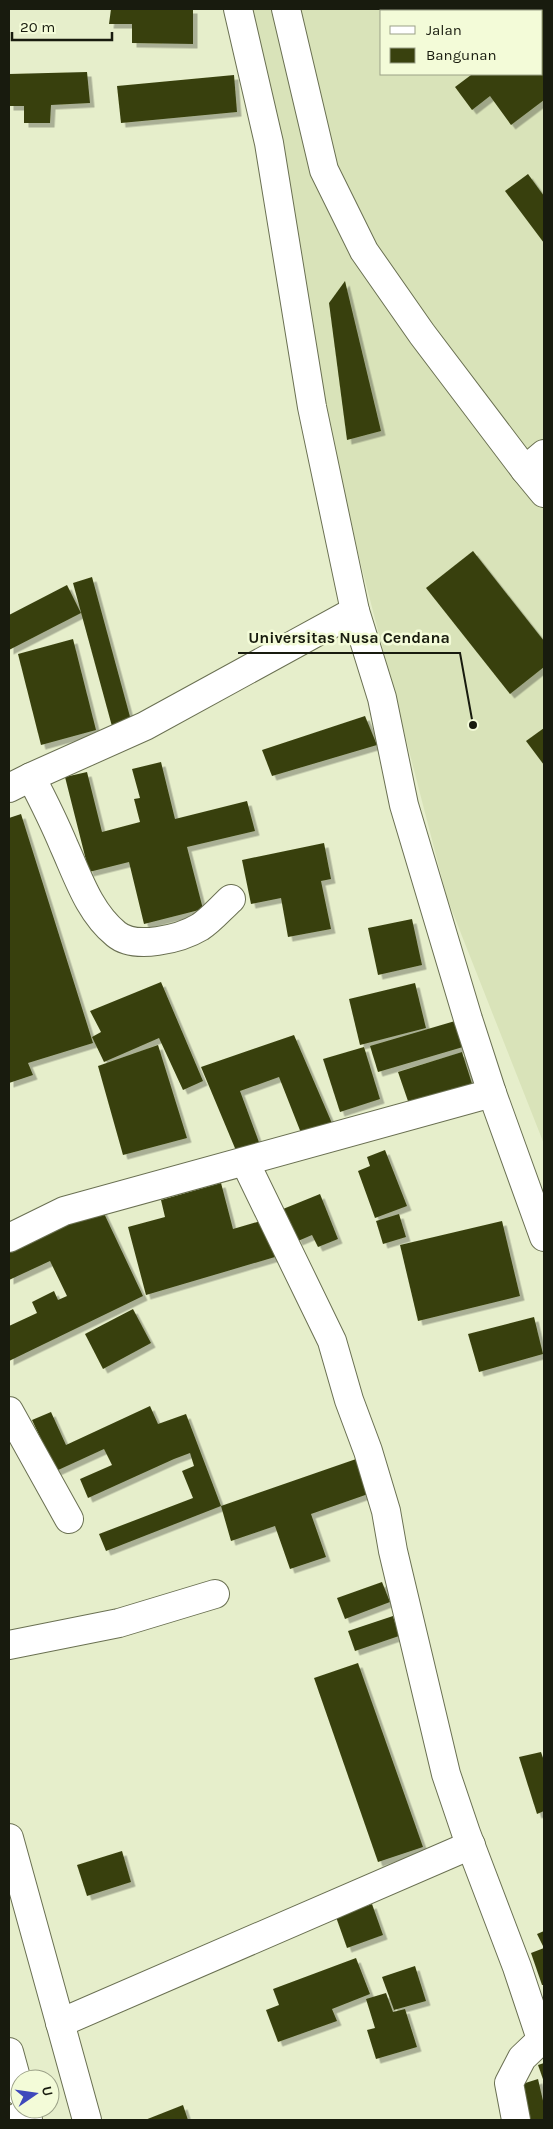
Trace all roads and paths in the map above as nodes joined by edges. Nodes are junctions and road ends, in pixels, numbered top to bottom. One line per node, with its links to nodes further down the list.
1 (238, 9): 5 (main road)
2 (286, 9): 3 (main road)
3 (535, 462): 4 (main road)
4 (544, 493)
5 (355, 611): 6 (main road); 8 (main road)
6 (20, 782): 7 (main road)
7 (231, 899)
8 (492, 1093): 9 (main road); 10 (main road)
9 (245, 1162): 11 (main road); 17 (main road)
10 (544, 1237)
11 (9, 1238)
12 (9, 1414): 13 (main road)
13 (69, 1519)
14 (215, 1594): 15 (main road)
15 (9, 1644)
16 (9, 1838): 18 (main road)
17 (471, 1845): 18 (main road); 19 (main road)
18 (60, 2023): 22 (main road)
19 (543, 2038): 23 (main road)
20 (9, 2052): 21 (main road)
21 (13, 2069)
22 (87, 2120)
23 (516, 2120)

